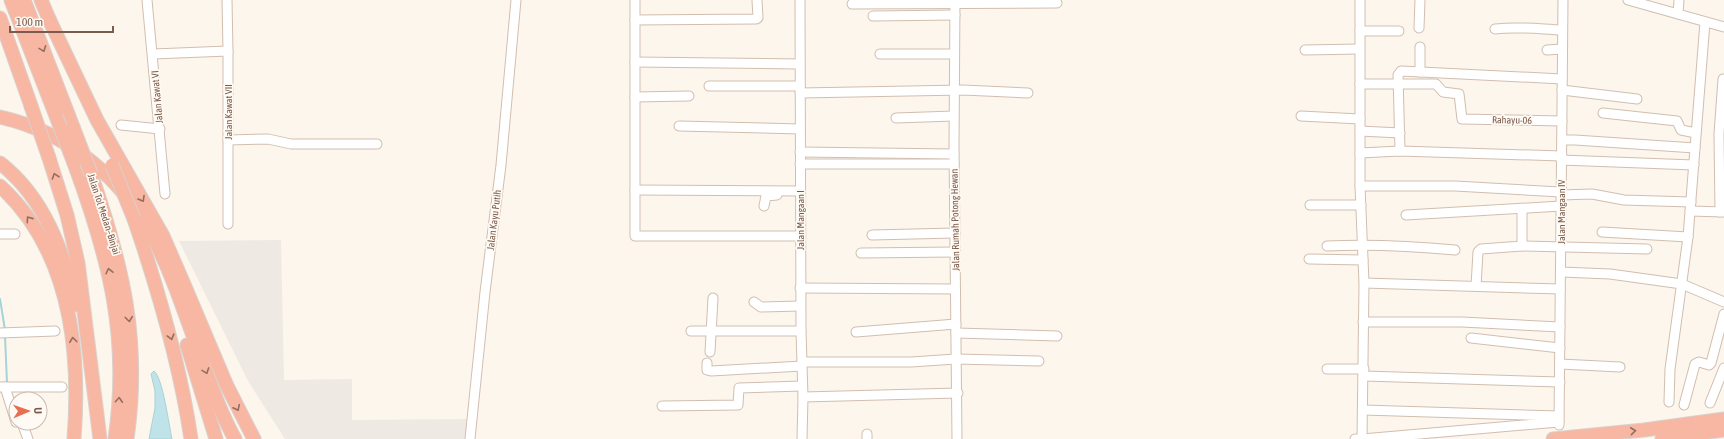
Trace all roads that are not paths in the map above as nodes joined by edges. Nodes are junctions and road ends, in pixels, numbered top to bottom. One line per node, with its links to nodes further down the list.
1 (11, 0): 172 (highway, Jalan Tol Medan–Binjai, one-way to 1, bridge)
2 (24, 0): 173 (highway, Jalan Tol Medan–Binjai, one-way to 173, bridge)
3 (41, 0): 86 (highway)
4 (148, 0): 39 (street, Jalan Kawat VI)
5 (227, 0): 38 (street, Jalan Kawat VII)
6 (516, 0): 178 (street, Jalan Kayu Putih)
7 (635, 0): 25 (street)
8 (757, 0): 25 (street)
9 (800, 0): 43 (street, Jalan Mangaan I)
10 (1360, 0): 31 (street)
11 (1420, 0): 28 (street)
12 (1562, 0): 30 (street, Jalan Mangaan IV)
13 (1628, 0): 16 (street)
14 (1679, 0): 20 (street)
15 (955, 1): 17 (street); 19 (street); 21 (street, Jalan Rumah Potong Hewan)
16 (1644, 2): 20 (street)
17 (1058, 3)
18 (852, 4): 19 (street)
19 (910, 4): 23 (street)
20 (1678, 14): 26 (street)
21 (955, 15): 23 (street); 41 (street, Jalan Rumah Potong Hewan)
22 (873, 16): 23 (street)
23 (910, 16)
24 (0, 18): 155 (highway, one-way to 24, bridge)
25 (635, 20): 42 (street)
26 (1705, 22): 27 (street); 71 (street)
27 (1724, 27)
28 (1419, 28)
29 (1495, 29): 30 (street)
30 (1562, 30): 35 (street, Jalan Mangaan IV)
31 (1360, 31): 32 (street); 34 (street)
32 (1399, 31)
33 (1420, 47): 44 (street)
34 (1360, 49): 36 (street); 47 (street)
35 (1562, 49): 37 (street); 45 (street, Jalan Mangaan IV)
36 (1304, 50)
37 (1547, 50)
38 (228, 51): 39 (street); 73 (street, Jalan Kawat VII)
39 (153, 54): 67 (street, Jalan Kawat VI)
40 (880, 54): 41 (street)
41 (954, 54): 52 (street, Jalan Rumah Potong Hewan)
42 (635, 62): 43 (street); 56 (street)
43 (800, 64): 51 (street, Jalan Mangaan I)
44 (1422, 72): 45 (street); 48 (street); 49 (street)
45 (1562, 79): 53 (street, Jalan Mangaan IV)
46 (1723, 79): 72 (street)
47 (1360, 84): 48 (street); 63 (street)
48 (1398, 84): 49 (street); 70 (street)
49 (1436, 84): 64 (street, Rahayu-06)
50 (709, 86): 51 (street)
51 (800, 90): 52 (street); 68 (street, Jalan Mangaan I)
52 (954, 90): 54 (street); 59 (street, Jalan Rumah Potong Hewan)
53 (1562, 90): 57 (street); 64 (street, Jalan Mangaan IV)
54 (1028, 93)
55 (689, 96): 56 (street)
56 (635, 97): 89 (street)
57 (1637, 99)
58 (1604, 113): 71 (street)
59 (954, 116): 62 (street); 80 (street, Jalan Rumah Potong Hewan)
60 (1301, 116): 63 (street)
61 (0, 117): 101 (highway)
62 (896, 118)
63 (1360, 119): 69 (street)
64 (1562, 121): 74 (street, Jalan Mangaan IV)
65 (121, 125): 67 (street)
66 (680, 126): 68 (street)
67 (160, 128): 91 (street, Jalan Kawat VI)
68 (800, 129): 78 (street, Jalan Mangaan I)
69 (1360, 132): 70 (street); 79 (street)
70 (1400, 133): 77 (street)
71 (1696, 133): 76 (street)
72 (1722, 134): 99 (street)
73 (228, 140): 75 (street); 102 (street, Jalan Kawat VII)
74 (1562, 140): 76 (street); 81 (street, Jalan Mangaan IV)
75 (377, 144)
76 (1695, 148): 85 (street)
77 (1400, 151): 79 (street); 81 (street)
78 (800, 152): 80 (street); 83 (street, Jalan Mangaan I)
79 (1360, 153): 88 (street)
80 (954, 154): 84 (street, Jalan Rumah Potong Hewan)
81 (1561, 158): 85 (street); 92 (street, Jalan Mangaan IV)
82 (0, 163): 155 (highway)
83 (800, 164): 84 (street); 90 (street, Jalan Mangaan I)
84 (954, 164): 104 (street, Jalan Rumah Potong Hewan)
85 (1694, 164): 97 (street)
86 (117, 165): 101 (highway, bridge); 177 (highway, one-way to 177)
87 (0, 186): 170 (highway, one-way to 87)
88 (1360, 186): 92 (street); 94 (street)
89 (635, 190): 90 (street); 108 (street)
90 (800, 193): 95 (street); 108 (street, Jalan Mangaan I)
91 (165, 194)
92 (1561, 194): 96 (street, Jalan Mangaan IV); 97 (street)
93 (1310, 205): 94 (street)
94 (1361, 205): 110 (street)
95 (764, 206)
96 (1561, 206): 98 (street); 113 (street, Jalan Mangaan IV)
97 (1691, 207): 99 (street); 109 (street)
98 (1522, 209): 100 (street); 112 (street)
99 (1722, 212)
100 (1406, 215)
101 (138, 219): 174 (highway, one-way to 174); 175 (highway); 176 (highway, one-way to 176)
102 (228, 224)
103 (1602, 232): 109 (street)
104 (955, 233): 107 (street); 116 (street, Jalan Rumah Potong Hewan)
105 (0, 234): 106 (street)
106 (15, 234)
107 (872, 235)
108 (800, 236): 124 (street, Jalan Mangaan I)
109 (1688, 237): 122 (street)
110 (1363, 244): 111 (street); 115 (street); 119 (street)
111 (1327, 246)
112 (1522, 246): 113 (street); 123 (street)
113 (1561, 248): 114 (street); 120 (street, Jalan Mangaan IV)
114 (1647, 249)
115 (1455, 250)
116 (955, 252): 117 (street); 126 (street, Jalan Rumah Potong Hewan)
117 (861, 253)
118 (1309, 259): 119 (street)
119 (1363, 260): 121 (street)
120 (1561, 272): 122 (street); 125 (street, Jalan Mangaan IV)
121 (1364, 283): 123 (street); 132 (street)
122 (1682, 284): 129 (street); 162 (street)
123 (1476, 286): 125 (street)
124 (800, 288): 126 (street); 130 (street, Jalan Mangaan I)
125 (1560, 288): 134 (street, Jalan Mangaan IV)
126 (956, 289): 133 (street, Jalan Rumah Potong Hewan)
127 (713, 298): 137 (street)
128 (754, 302): 130 (street)
129 (1724, 302)
130 (800, 306): 138 (street, Jalan Mangaan I)
131 (1724, 314): 164 (street)
132 (1363, 322): 134 (street); 154 (street)
133 (956, 324): 139 (street); 141 (street, Jalan Rumah Potong Hewan)
134 (1560, 327): 144 (street, Jalan Mangaan IV)
135 (691, 330): 137 (street)
136 (55, 331): 140 (street)
137 (712, 331): 138 (street); 145 (street)
138 (801, 331): 149 (street, Jalan Mangaan I)
139 (856, 332)
140 (4, 333)
141 (956, 333): 142 (street); 146 (street, Jalan Rumah Potong Hewan)
142 (1057, 336)
143 (1471, 338): 144 (street)
144 (1560, 348): 150 (street, Jalan Mangaan IV)
145 (710, 352)
146 (956, 359): 147 (street); 149 (street); 160 (street, Jalan Rumah Potong Hewan)
147 (1039, 361)
148 (707, 363): 149 (street)
149 (802, 364): 157 (street, Jalan Mangaan I)
150 (1560, 364): 151 (street); 156 (street, Jalan Mangaan IV)
151 (1620, 367)
152 (1724, 368): 163 (street)
153 (1327, 369): 154 (street)
154 (1364, 372): 156 (street); 166 (street)
155 (91, 375): 171 (highway)
156 (1560, 382): 168 (street, Jalan Mangaan IV)
157 (802, 386): 161 (street, Jalan Mangaan I); 165 (street)
158 (7, 387): 159 (street)
159 (62, 387)
160 (958, 393): 161 (street); 180 (street, Jalan Rumah Potong Hewan)
161 (803, 397): 179 (street, Jalan Mangaan I)
162 (1669, 402)
163 (1710, 403)
164 (1684, 405)
165 (662, 406)
166 (1363, 410): 168 (street); 182 (street)
167 (1724, 419): 183 (highway, one-way to 167)
168 (1559, 421): 182 (street)
169 (1724, 430): 184 (highway)
170 (73, 439)
171 (100, 439)
172 (115, 439)
173 (127, 439)
174 (191, 439)
175 (216, 439)
176 (235, 439)
177 (254, 439)
178 (470, 439)
179 (802, 439)
180 (957, 439)
181 (1355, 439): 182 (street)
182 (1362, 439)
183 (1553, 439)
184 (1662, 439)

